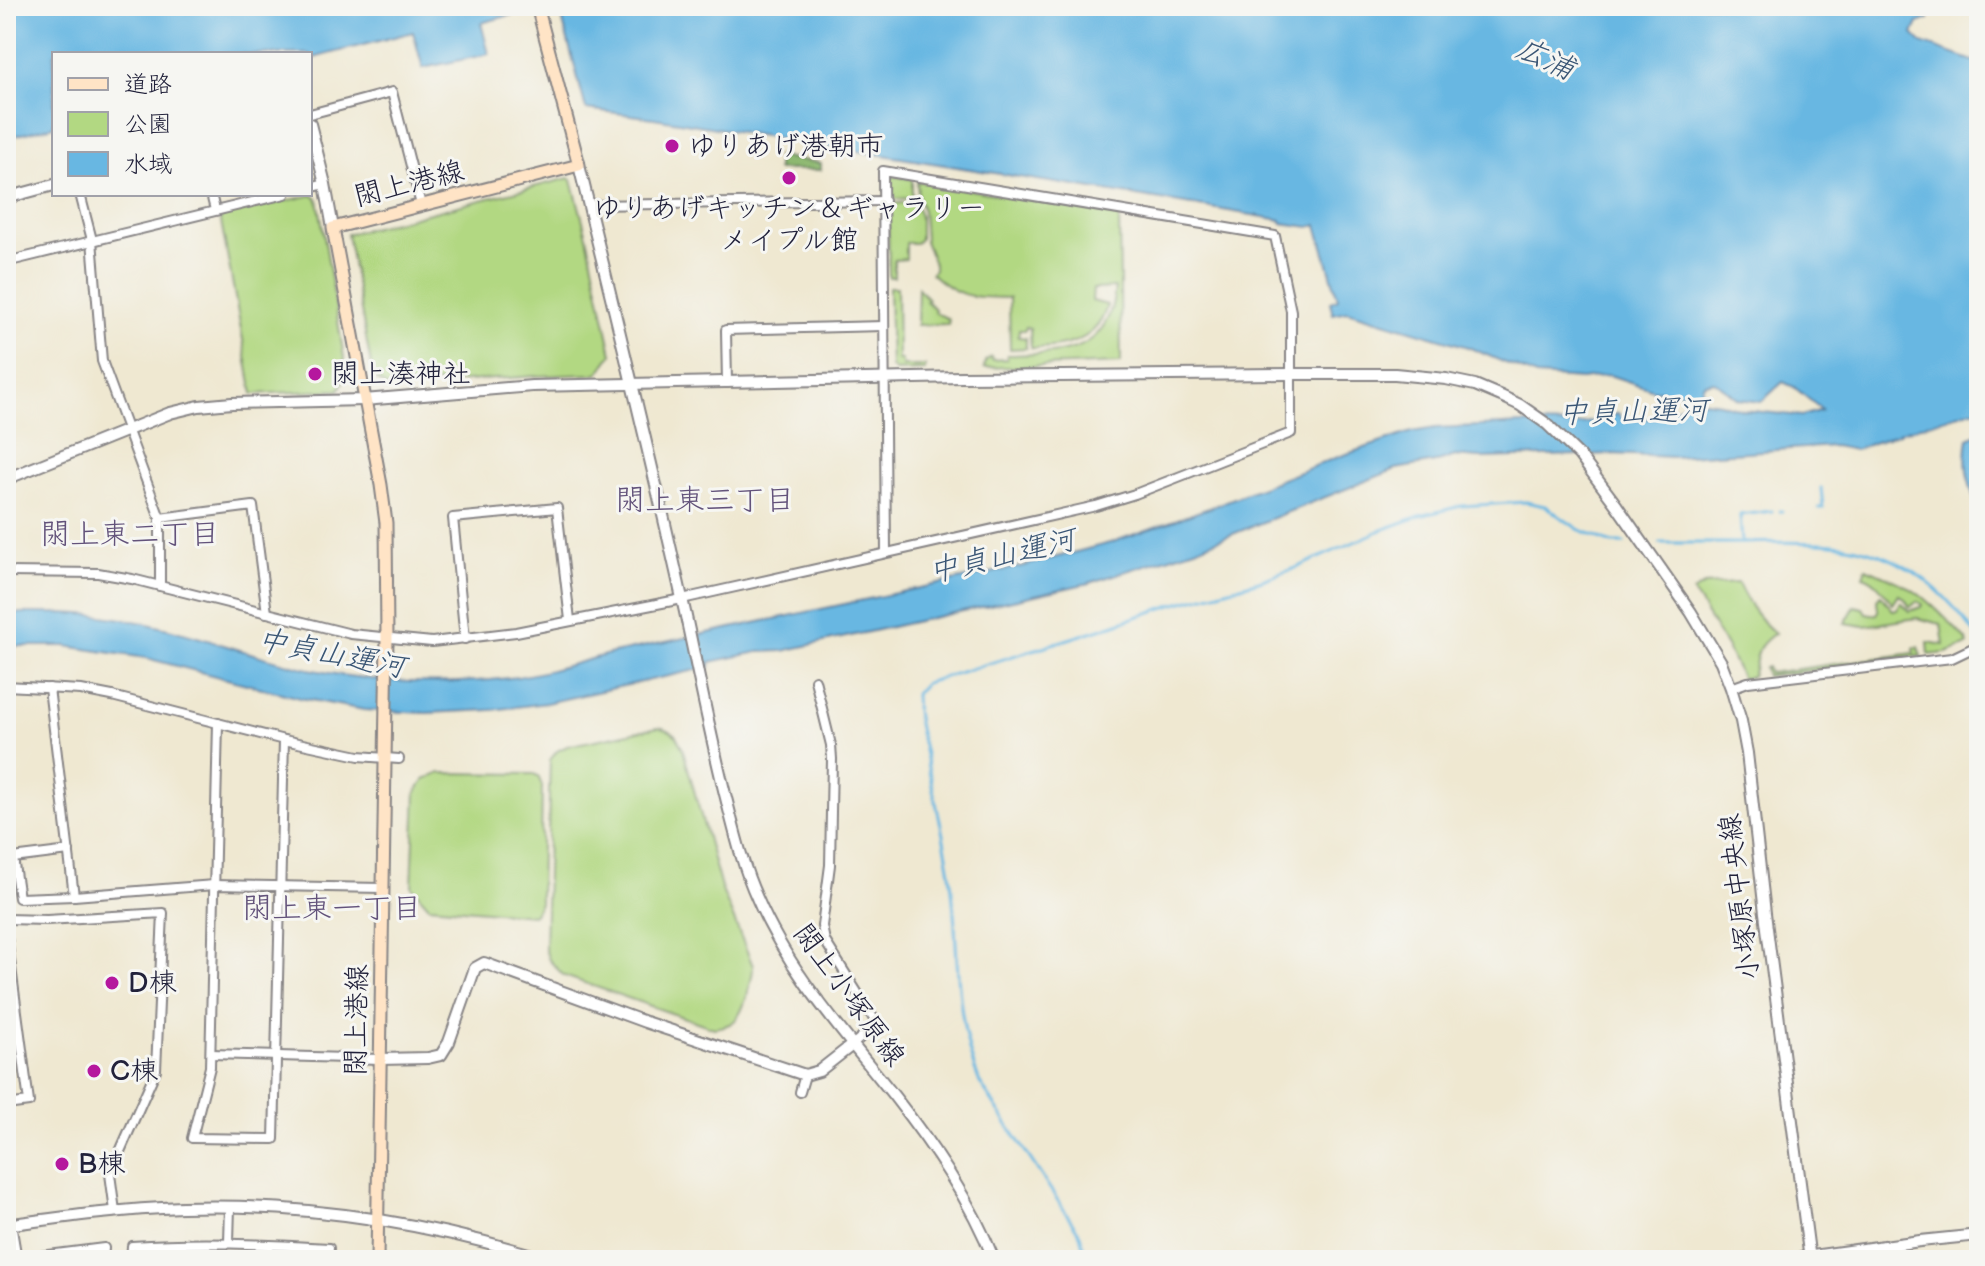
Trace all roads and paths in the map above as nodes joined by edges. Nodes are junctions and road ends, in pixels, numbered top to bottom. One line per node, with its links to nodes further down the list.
1 (538, 10): 4 (main road)
2 (312, 113): 13 (street)
3 (312, 132): 5 (street)
4 (579, 165): 13 (main road, 閖上港線); 14 (street)
5 (325, 184): 7 (street); 16 (street)
6 (52, 186): 11 (street)
7 (312, 187)
8 (81, 196): 17 (street)
9 (212, 196): 15 (street)
10 (276, 196): 15 (street)
11 (6, 198)
12 (884, 201): 14 (street); 19 (street); 20 (street)
13 (421, 205): 16 (main road, 閖上港線)
14 (589, 205): 23 (street)
15 (215, 210): 17 (street)
16 (333, 228): 24 (main road, 閖上港線)
17 (92, 240): 18 (street); 25 (street)
18 (6, 262)
19 (884, 326): 21 (street); 22 (street)
20 (1291, 374): 21 (street); 28 (street); 40 (street, 小塚原中央線)
21 (885, 380): 22 (street); 28 (street)
22 (727, 383): 23 (street)
23 (632, 385): 24 (street); 31 (street)
24 (364, 400): 25 (street); 34 (main road, 閖上港線)
25 (128, 429): 26 (street); 27 (street)
26 (6, 479)
27 (160, 518): 30 (street); 32 (street)
28 (886, 553): 31 (street)
29 (6, 572): 30 (street)
30 (160, 586): 32 (street)
31 (682, 599): 33 (street); 53 (street, 閖上小塚原線)
32 (267, 613): 34 (street)
33 (570, 620): 35 (street); 35 (street)
34 (387, 638): 35 (street); 43 (main road, 閖上港線)
35 (465, 639)
36 (1978, 646): 40 (street)
37 (815, 680): 53 (street)
38 (6, 686): 39 (street)
39 (49, 688): 41 (street); 45 (street)
40 (1731, 688): 66 (street, 小塚原中央線)
41 (218, 723): 42 (street); 46 (street)
42 (284, 740): 43 (street); 47 (street)
43 (385, 758): 44 (street); 48 (main road, 閖上港線)
44 (399, 759)
45 (69, 851): 49 (street); 49 (street)
46 (214, 885): 47 (street); 49 (street); 54 (street)
47 (281, 886): 48 (street); 55 (street)
48 (382, 888): 56 (main road, 閖上港線)
49 (74, 896)
50 (6, 919): 61 (street)
51 (6, 930): 52 (street)
52 (11, 1005): 59 (street)
53 (852, 1045): 57 (street); 74 (street, 閖上小塚原線)
54 (211, 1054): 55 (street); 55 (street)
55 (277, 1056): 56 (street)
56 (380, 1059): 57 (street); 62 (main road, 閖上港線)
57 (805, 1075): 58 (street)
58 (800, 1092)
59 (6, 1105)
60 (230, 1207): 61 (street); 62 (street); 65 (street)
61 (115, 1211): 63 (street)
62 (378, 1219): 72 (main road, 閖上港線); 73 (street)
63 (9, 1225): 67 (street)
64 (1979, 1235): 66 (street)
65 (229, 1242): 70 (street); 71 (street)
66 (1809, 1258): 75 (street)
67 (17, 1259): 68 (street); 69 (street)
68 (9, 1260)
69 (103, 1260)
70 (131, 1260)
71 (328, 1260)
72 (377, 1260)
73 (548, 1260)
74 (994, 1260)
75 (1784, 1260)

